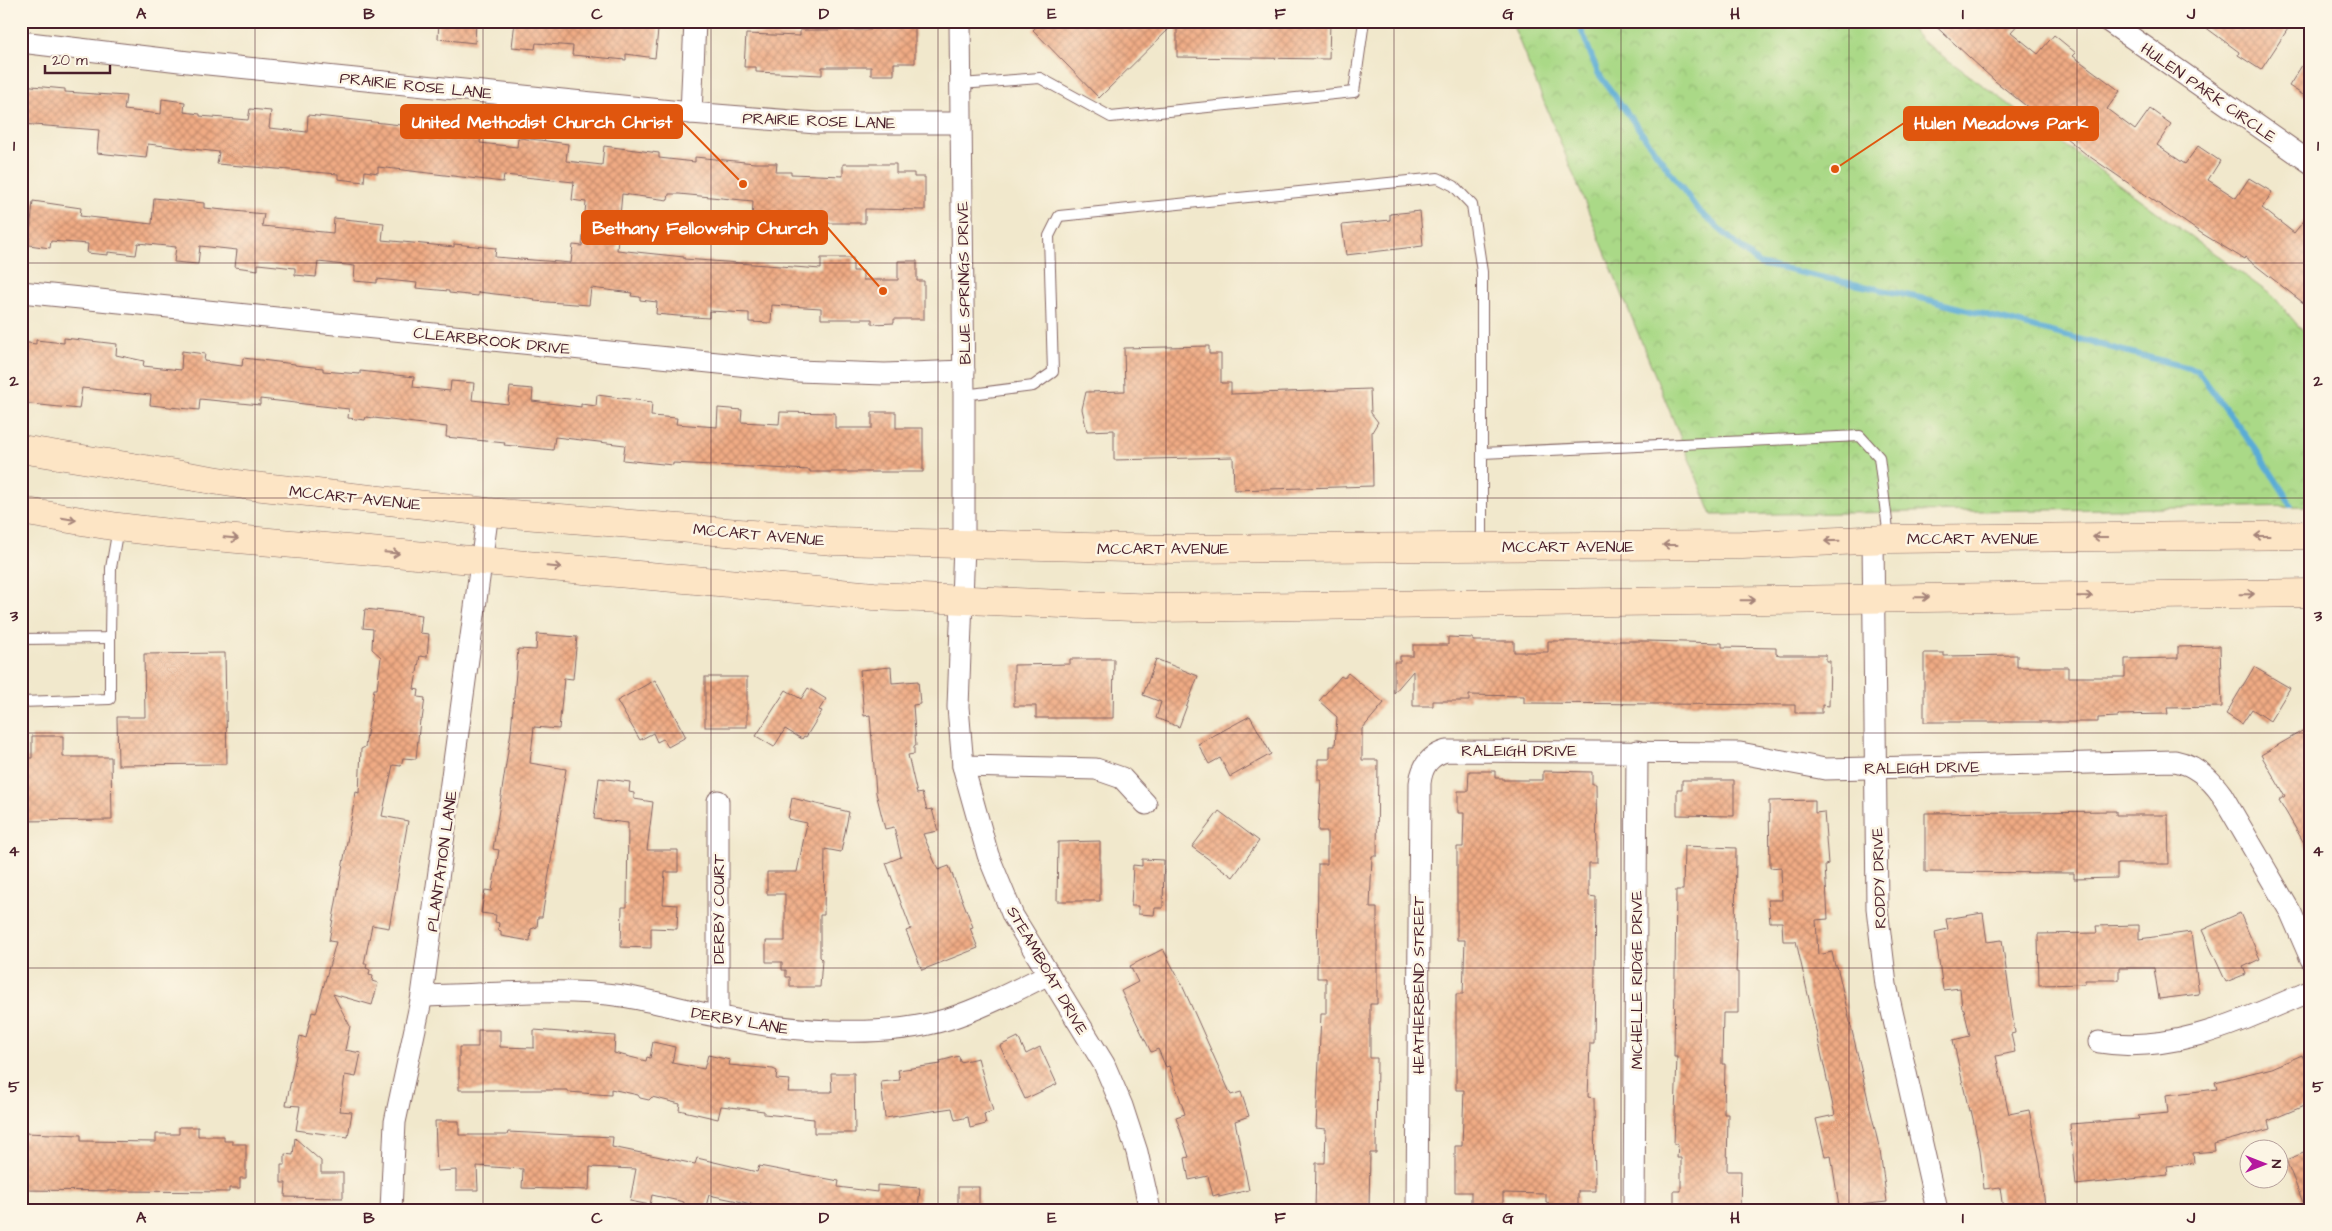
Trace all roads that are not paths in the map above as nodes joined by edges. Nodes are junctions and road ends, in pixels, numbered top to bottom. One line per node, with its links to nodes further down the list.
1 (695, 21): 7 (street)
2 (960, 21): 6 (street, BLUE SPRINGS DRIVE)
3 (1364, 21): 6 (lane)
4 (2108, 21): 9 (street, HULEN PARK CIRCLE)
5 (21, 42): 7 (street, PRAIRIE ROSE LANE)
6 (961, 84): 8 (street, BLUE SPRINGS DRIVE)
7 (691, 113): 8 (street, PRAIRIE ROSE LANE)
8 (961, 123): 11 (street, BLUE SPRINGS DRIVE)
9 (2311, 163)
10 (21, 292): 11 (street, CLEARBROOK DRIVE)
11 (964, 371): 12 (street, BLUE SPRINGS DRIVE)
12 (964, 395): 14 (lane); 20 (street, BLUE SPRINGS DRIVE)
13 (21, 449): 16 (main road, MCCART AVENUE)
14 (1482, 453): 19 (lane); 21 (lane)
15 (21, 511): 17 (main road, one-way to 17)
16 (488, 512): 20 (main road, MCCART AVENUE); 22 (street, PLANTATION LANE)
17 (118, 527): 22 (main road, one-way to 22); 26 (lane)
18 (2311, 535): 19 (main road, MCCART AVENUE, one-way to 19)
19 (1881, 539): 21 (main road, MCCART AVENUE, one-way to 21); 24 (street, RODDY DRIVE)
20 (964, 545): 21 (main road, MCCART AVENUE); 25 (street, STEAMBOAT DRIVE)
21 (1482, 547)
22 (482, 561): 25 (main road, one-way to 25); 38 (street, PLANTATION LANE)
23 (2311, 593): 24 (main road, one-way to 23)
24 (1873, 598): 25 (main road, one-way to 24); 32 (street, RODDY DRIVE)
25 (962, 600): 31 (street, STEAMBOAT DRIVE)
26 (110, 638): 27 (lane); 28 (lane)
27 (21, 639)
28 (21, 702)
29 (1637, 751): 30 (street, RALEIGH DRIVE); 32 (street, RALEIGH DRIVE); 44 (street, MICHELLE RIDGE DRIVE)
30 (1427, 762): 43 (street, HEATHERBEND STREET)
31 (963, 766): 34 (street); 36 (street, STEAMBOAT DRIVE)
32 (1875, 768): 35 (street, RALEIGH DRIVE); 45 (street, RODDY DRIVE)
33 (718, 801): 39 (street, DERBY COURT)
34 (1146, 804)
35 (2311, 959)
36 (1049, 974): 39 (street, DERBY LANE); 42 (street, STEAMBOAT DRIVE)
37 (2311, 991): 40 (street)
38 (422, 996): 39 (street, DERBY LANE); 41 (street, PLANTATION LANE)
39 (718, 1017)
40 (2099, 1042)
41 (391, 1210)
42 (1150, 1210)
43 (1417, 1210)
44 (1634, 1210)
45 (1937, 1210)

